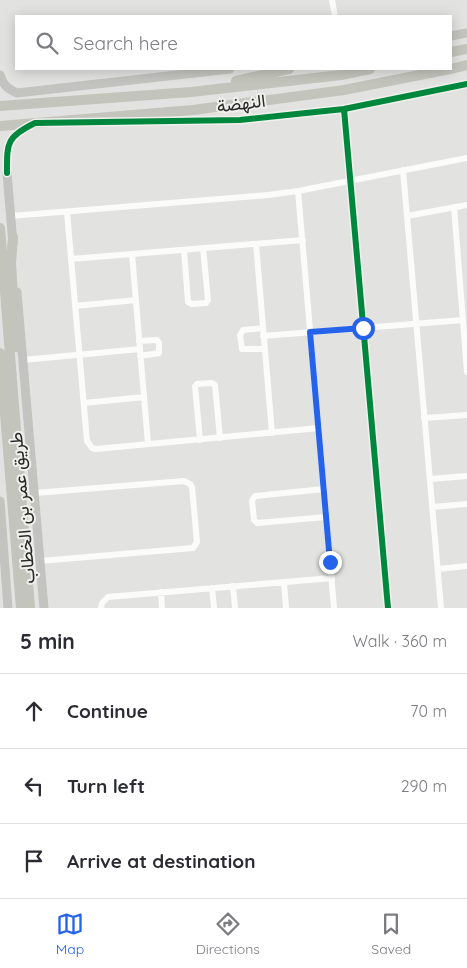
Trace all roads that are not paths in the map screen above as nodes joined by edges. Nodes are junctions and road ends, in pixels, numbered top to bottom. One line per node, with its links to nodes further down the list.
1 (332, 0): 2 (street)
2 (335, 15)
3 (467, 33): 4 (main road)
4 (452, 36)
5 (467, 49): 6 (main road)
6 (452, 52)
7 (467, 65): 8 (main road, النهضة)
8 (452, 69)
9 (221, 70): 13 (main road)
10 (284, 70): 15 (main road)
11 (364, 70): 15 (main road, النهضة)
12 (445, 70): 18 (main road, النهضة)
13 (0, 75)
14 (467, 84): 17 (street)
15 (191, 92): 16 (main road, النهضة)
16 (0, 106)
17 (344, 109): 18 (street); 23 (street)
18 (36, 123): 19 (main road, النهضة); 22 (street)
19 (0, 126)
20 (467, 158): 21 (street)
21 (403, 170): 23 (street); 29 (street)
22 (8, 173): 28 (main road)
23 (350, 180): 24 (street); 44 (street)
24 (298, 191): 27 (street); 32 (street)
25 (467, 205): 26 (street)
26 (454, 207): 29 (street); 40 (street)
27 (68, 212): 28 (street); 37 (street)
28 (11, 216): 31 (main road)
29 (407, 216): 42 (street)
30 (0, 228): 58 (main road, طريق عمر بن الخطاب)
31 (13, 237): 53 (main road); 58 (main road)
32 (303, 240): 33 (street); 46 (street)
33 (256, 244): 34 (street); 43 (street)
34 (203, 248): 35 (street); 35 (street)
35 (184, 250): 36 (street)
36 (132, 254): 37 (street); 38 (street)
37 (72, 259): 39 (street)
38 (136, 300): 39 (street); 48 (street)
39 (75, 306): 52 (street)
40 (465, 310): 41 (street)
41 (463, 320): 42 (street); 45 (street)
42 (416, 324): 44 (street); 60 (street)
43 (263, 328): 47 (street); 49 (street)
44 (363, 328): 46 (street); 95 (street)
45 (465, 330): 54 (street)
46 (310, 332): 47 (street); 61 (street)
47 (264, 336): 49 (street)
48 (139, 341): 51 (street); 51 (street)
49 (264, 349): 62 (street)
50 (0, 353): 55 (main road, طريق عمر بن الخطاب)
51 (140, 353): 52 (street); 56 (street)
52 (79, 354): 53 (street); 57 (street)
53 (23, 360): 69 (main road)
54 (467, 372)
55 (1, 377): 85 (main road, طريق عمر بن الخطاب)
56 (144, 397): 57 (street); 65 (street)
57 (84, 403): 65 (street)
58 (14, 412): 74 (main road, طريق عمر بن الخطاب)
59 (467, 415): 60 (street)
60 (424, 418): 67 (street)
61 (318, 428): 62 (street); 68 (street)
62 (272, 433): 63 (street)
63 (220, 438): 64 (street); 64 (street)
64 (200, 440): 65 (street)
65 (148, 444)
66 (467, 476): 67 (street)
67 (430, 479): 72 (street)
68 (324, 490): 73 (street); 73 (street)
69 (34, 493): 75 (main road); 75 (street)
70 (0, 501): 77 (main road)
71 (467, 504): 72 (street)
72 (432, 507): 78 (street)
73 (326, 517): 79 (street)
74 (24, 544): 86 (main road, طريق عمر بن الخطاب); 87 (main road)
75 (40, 561): 88 (main road)
76 (467, 566): 78 (street)
77 (3, 569): 84 (main road)
78 (438, 569): 96 (street)
79 (332, 578): 80 (street); 94 (street)
80 (284, 582): 81 (street); 93 (street)
81 (234, 586): 82 (street); 92 (street)
82 (212, 588): 83 (street); 91 (street)
83 (161, 592): 89 (street); 90 (street)
84 (8, 608)
85 (20, 608)
86 (30, 608)
87 (36, 608)
88 (44, 608)
89 (101, 608)
90 (162, 608)
91 (214, 608)
92 (235, 608)
93 (286, 608)
94 (334, 608)
95 (388, 608)
96 (442, 608)

